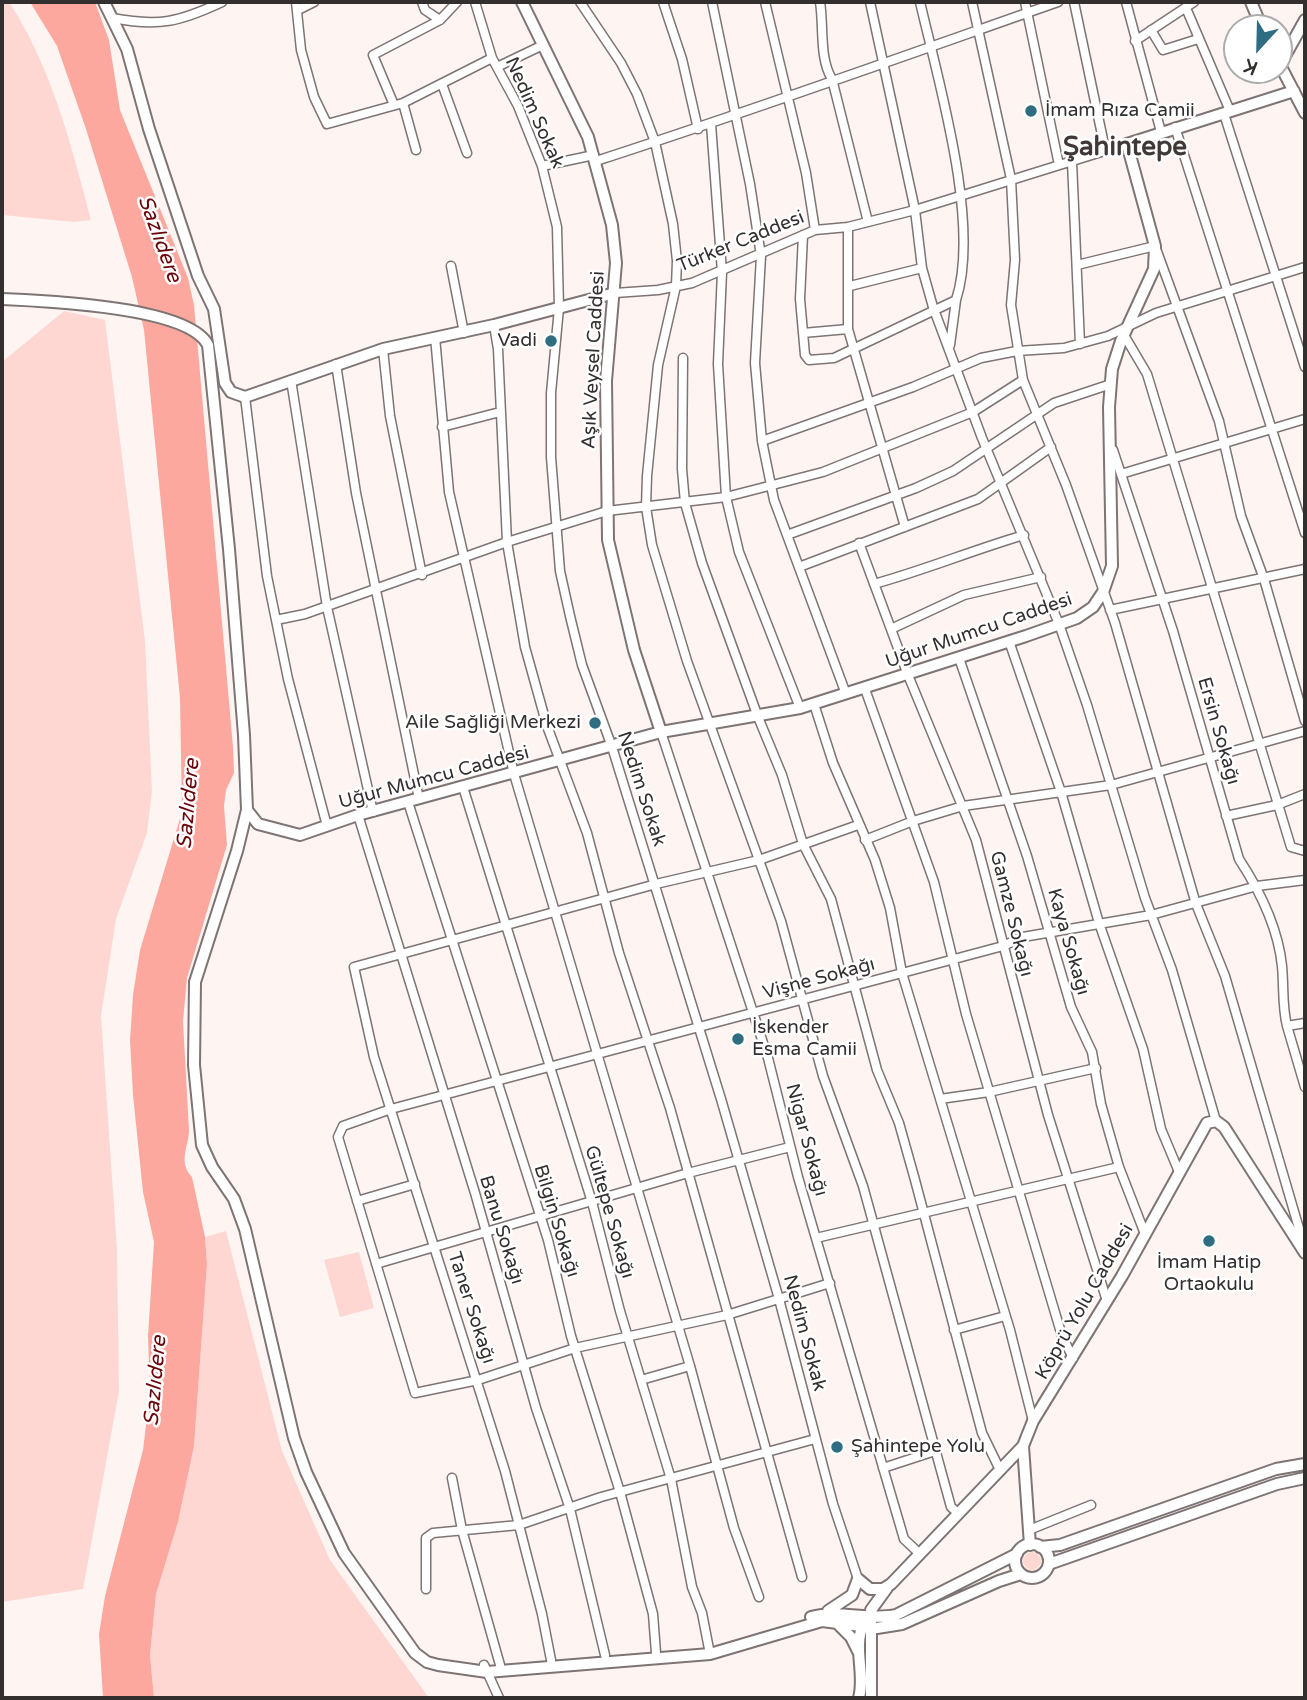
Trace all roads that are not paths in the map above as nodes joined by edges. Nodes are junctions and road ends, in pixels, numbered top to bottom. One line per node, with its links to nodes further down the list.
1 (104, 2): 24 (street)
2 (222, 2): 24 (street)
3 (314, 2): 21 (street)
4 (422, 2): 25 (street)
5 (457, 2): 25 (street)
6 (475, 2): 34 (street, Nedim Sokak)
7 (522, 2): 32 (street, Aşık Veysel Caddesi)
8 (580, 2): 50 (street)
9 (663, 2): 48 (street)
10 (712, 2): 45 (street)
11 (765, 2): 40 (street)
12 (820, 2): 36 (street)
13 (870, 2): 35 (street)
14 (920, 2): 33 (street)
15 (972, 2): 27 (street)
16 (1025, 2): 23 (street)
17 (1058, 2): 23 (street)
18 (1074, 2): 52 (street)
19 (1125, 2): 30 (street)
20 (1194, 2): 22 (street)
21 (297, 6): 42 (street)
22 (1186, 8): 28 (street); 29 (street)
23 (1027, 13): 27 (street); 57 (street)
24 (112, 19): 102 (street)
25 (440, 20): 42 (street)
26 (1305, 20): 31 (street)
27 (978, 30): 33 (street); 59 (street)
28 (1151, 30): 29 (street); 30 (street)
29 (1198, 39): 43 (street)
30 (1135, 41): 49 (street)
31 (1293, 41)
32 (543, 45): 34 (street); 55 (street, Aşık Veysel Caddesi)
33 (931, 47): 35 (street); 60 (street)
34 (495, 62): 37 (street); 58 (street, Nedim Sokak)
35 (882, 64): 36 (street); 61 (street)
36 (832, 79): 40 (street); 62 (street)
37 (442, 84): 41 (street); 54 (street)
38 (1290, 84): 39 (street)
39 (1294, 91): 43 (street); 44 (street)
40 (787, 99): 45 (street); 64 (street)
41 (403, 103): 42 (street); 53 (street)
42 (394, 105)
43 (1227, 113): 47 (street); 73 (street)
44 (1305, 113)
45 (737, 116): 46 (street); 67 (street)
46 (710, 124): 48 (street); 72 (street)
47 (1175, 127): 49 (street); 76 (street)
48 (698, 128): 50 (street)
49 (1161, 132): 51 (street)
50 (655, 142): 55 (street); 74 (street)
51 (1127, 144): 52 (street, Türker Caddesi); 66 (street, Uğur Mumcu Caddesi)
52 (1105, 149): 56 (street, Türker Caddesi)
53 (416, 150)
54 (467, 153)
55 (595, 158): 58 (street); 77 (street, Aşık Veysel Caddesi)
56 (1072, 162): 57 (street, Türker Caddesi); 68 (street)
57 (1059, 165): 59 (street, Türker Caddesi)
58 (542, 166): 81 (street, Nedim Sokak)
59 (1011, 179): 60 (street, Türker Caddesi); 94 (street)
60 (960, 195): 61 (street, Türker Caddesi); 79 (street)
61 (915, 210): 62 (street, Türker Caddesi); 71 (street)
62 (868, 222): 63 (street, Türker Caddesi)
63 (848, 227): 64 (street, Türker Caddesi); 75 (street)
64 (815, 230): 65 (street, Türker Caddesi)
65 (803, 235): 67 (street, Türker Caddesi); 87 (street)
66 (1155, 246): 68 (street); 80 (street); 83 (street, Uğur Mumcu Caddesi)
67 (761, 256): 72 (street, Türker Caddesi); 110 (street)
68 (1077, 265): 90 (street)
69 (451, 266): 86 (street)
70 (1305, 267): 73 (street)
71 (922, 268): 75 (street); 82 (street)
72 (722, 272): 74 (street, Türker Caddesi); 121 (street)
73 (1276, 275): 76 (street); 97 (street)
74 (676, 286): 77 (street, Türker Caddesi); 123 (street)
75 (850, 286): 85 (street)
76 (1227, 290): 80 (street); 109 (street)
77 (615, 293): 81 (street, Türker Caddesi); 124 (street, Aşık Veysel Caddesi)
78 (2, 299): 174 (street)
79 (956, 300): 82 (street); 91 (street)
80 (1178, 306): 83 (street); 112 (street)
81 (559, 308): 84 (street, Türker Caddesi); 125 (street, Nedim Sokak)
82 (935, 312): 91 (street); 93 (street)
83 (1130, 323): 88 (street, Uğur Mumcu Caddesi); 90 (street)
84 (494, 325): 86 (street, Türker Caddesi); 104 (street)
85 (848, 329): 87 (street); 93 (street)
86 (464, 332): 89 (street, Türker Caddesi)
87 (803, 333): 93 (street)
88 (1124, 335): 101 (street, Uğur Mumcu Caddesi); 116 (street)
89 (435, 337): 92 (street, Türker Caddesi); 108 (street)
90 (1080, 344): 94 (street)
91 (949, 345): 98 (street)
92 (383, 349): 96 (street, Türker Caddesi); 135 (street)
93 (853, 350): 103 (street)
94 (1017, 351): 98 (street); 100 (street)
95 (683, 358): 122 (street)
96 (336, 364): 99 (street, Türker Caddesi); 139 (street, Bilgin Sokağı)
97 (1305, 367)
98 (958, 368): 103 (street); 105 (street)
99 (291, 380): 102 (street, Türker Caddesi); 143 (street)
100 (1023, 380): 105 (street); 106 (street)
101 (1111, 384): 106 (street); 111 (street, Uğur Mumcu Caddesi)
102 (245, 397): 145 (street)
103 (869, 402): 110 (street); 114 (street)
104 (500, 412): 108 (street); 130 (street)
105 (973, 412): 114 (street); 115 (street)
106 (1038, 413): 113 (street); 115 (street)
107 (1305, 419): 109 (street)
108 (442, 427): 132 (street)
109 (1273, 430): 112 (street); 127 (street)
110 (762, 441): 119 (street)
111 (1110, 443): 117 (street, Ersin Sokağı); 141 (street, Uğur Mumcu Caddesi)
112 (1226, 444): 116 (street); 137 (street)
113 (1051, 447): 118 (street); 141 (street)
114 (883, 449): 119 (street); 120 (street)
115 (987, 450): 118 (street); 120 (street)
116 (1175, 460): 117 (street); 140 (street)
117 (1121, 474): 142 (street, Ersin Sokağı)
118 (999, 481): 126 (street); 129 (street)
119 (772, 487): 121 (street); 128 (street)
120 (897, 495): 126 (street); 128 (street)
121 (726, 497): 122 (street); 154 (street)
122 (685, 503): 123 (street); 155 (street)
123 (646, 507): 124 (street); 157 (street)
124 (607, 511): 125 (street); 159 (street, Aşık Veysel Caddesi)
125 (556, 526): 130 (street); 161 (street, Nedim Sokak)
126 (905, 527): 131 (street)
127 (1305, 533)
128 (787, 535): 133 (street)
129 (1024, 535): 136 (street); 138 (street)
130 (508, 542): 132 (street); 163 (street)
131 (859, 543): 133 (street); 138 (street, Gamze Sokağı)
132 (464, 559): 135 (street); 165 (street)
133 (799, 567): 152 (street)
134 (1305, 569): 137 (street)
135 (422, 575): 139 (street)
136 (1041, 577): 146 (street); 147 (street)
137 (1264, 579): 140 (street); 156 (street)
138 (874, 584): 147 (street, Gamze Sokağı)
139 (377, 590): 143 (street); 171 (street, Bilgin Sokağı)
140 (1215, 590): 142 (street); 160 (street)
141 (1103, 592): 144 (street); 146 (street, Uğur Mumcu Caddesi)
142 (1163, 601): 144 (street); 162 (street, Ersin Sokağı)
143 (327, 607): 145 (street); 175 (street)
144 (1110, 610): 164 (street)
145 (276, 620): 180 (street)
146 (1059, 624): 148 (street, Uğur Mumcu Caddesi); 166 (street)
147 (891, 629): 150 (street, Gamze Sokağı)
148 (1009, 641): 149 (street, Uğur Mumcu Caddesi); 168 (street)
149 (958, 658): 150 (street, Uğur Mumcu Caddesi); 170 (street, Kaya Sokağı)
150 (908, 675): 151 (street, Uğur Mumcu Caddesi); 173 (street, Gamze Sokağı)
151 (865, 689): 152 (street, Uğur Mumcu Caddesi); 178 (street)
152 (846, 694): 153 (street, Uğur Mumcu Caddesi)
153 (814, 704): 154 (street, Uğur Mumcu Caddesi); 179 (street)
154 (800, 708): 155 (street, Uğur Mumcu Caddesi)
155 (758, 717): 157 (street, Uğur Mumcu Caddesi); 182 (street)
156 (1305, 721)
157 (712, 724): 159 (street, Uğur Mumcu Caddesi); 184 (street)
158 (1305, 731): 160 (street)
159 (661, 732): 161 (street, Uğur Mumcu Caddesi); 185 (street, Nigar Sokağı)
160 (1261, 744): 162 (street); 172 (street)
161 (612, 747): 163 (street, Uğur Mumcu Caddesi); 187 (street, Nedim Sokak)
162 (1208, 759): 164 (street); 177 (street, Ersin Sokağı)
163 (559, 762): 165 (street, Uğur Mumcu Caddesi); 189 (street)
164 (1160, 772): 166 (street); 190 (street)
165 (514, 774): 167 (street, Uğur Mumcu Caddesi); 191 (street)
166 (1111, 785): 168 (street); 192 (street)
167 (463, 787): 171 (street, Uğur Mumcu Caddesi); 194 (street, Gültepe Sokağı)
168 (1061, 792): 170 (street); 193 (street)
169 (1305, 794): 172 (street)
170 (1008, 799): 173 (street); 195 (street, Kaya Sokağı)
171 (414, 801): 175 (street, Uğur Mumcu Caddesi); 196 (street, Bilgin Sokağı)
172 (1277, 805): 177 (street); 183 (street)
173 (963, 806): 178 (street); 197 (street, Gamze Sokağı)
174 (247, 810): 180 (street, Uğur Mumcu Caddesi); 295 (street)
175 (373, 812): 176 (street, Uğur Mumcu Caddesi)
176 (358, 816): 180 (street, Uğur Mumcu Caddesi); 198 (street, Banu Sokağı)
177 (1226, 816): 188 (street, Ersin Sokağı)
178 (912, 821): 181 (street); 199 (street)
179 (858, 825): 181 (street); 182 (street)
180 (327, 826)
181 (865, 840): 200 (street)
182 (803, 844): 184 (street); 201 (street)
183 (1305, 851)
184 (759, 860): 185 (street); 202 (street)
185 (706, 874): 187 (street); 203 (street, Nigar Sokağı)
186 (1305, 880): 188 (street, Vişne Sokağı)
187 (656, 884): 189 (street); 205 (street, Nedim Sokak)
188 (1257, 886): 190 (street, Vişne Sokağı); 206 (street, Ersin Sokağı)
189 (605, 900): 191 (street); 207 (street)
190 (1196, 904): 192 (street, Vişne Sokağı); 232 (street)
191 (555, 911): 194 (street); 208 (street)
192 (1151, 915): 193 (street, Vişne Sokağı); 218 (street)
193 (1099, 923): 195 (street, Vişne Sokağı); 222 (street)
194 (506, 925): 196 (street); 209 (street, Gültepe Sokağı)
195 (1048, 932): 197 (street, Vişne Sokağı); 210 (street, Kaya Sokağı)
196 (454, 939): 198 (street); 211 (street, Bilgin Sokağı)
197 (1003, 946): 199 (street, Vişne Sokağı); 212 (street, Gamze Sokağı)
198 (402, 956): 215 (street, Banu Sokağı); 217 (street, Taner Sokağı)
199 (954, 959): 200 (street, Vişne Sokağı); 214 (street)
200 (902, 973): 201 (street, Vişne Sokağı); 216 (street)
201 (855, 986): 202 (street, Vişne Sokağı); 231 (street)
202 (804, 999): 203 (street, Vişne Sokağı); 234 (street)
203 (754, 1013): 205 (street, Vişne Sokağı); 219 (street, Nigar Sokağı)
204 (1305, 1023): 206 (street)
205 (700, 1027): 207 (street, Vişne Sokağı); 220 (street, Nedim Sokak)
206 (1287, 1027): 213 (street, Ersin Sokağı)
207 (648, 1041): 208 (street, Vişne Sokağı); 223 (street)
208 (597, 1054): 209 (street, Vişne Sokağı); 226 (street)
209 (549, 1067): 211 (street, Vişne Sokağı); 229 (street, Gültepe Sokağı)
210 (1096, 1068): 212 (street); 221 (street, Kaya Sokağı)
211 (497, 1081): 215 (street, Vişne Sokağı); 233 (street, Bilgin Sokağı)
212 (1039, 1081): 214 (street); 224 (street, Gamze Sokağı)
213 (1305, 1087)
214 (989, 1092): 216 (street); 227 (street)
215 (444, 1095): 217 (street, Vişne Sokağı); 235 (street, Banu Sokağı)
216 (940, 1099): 230 (street)
217 (391, 1109): 225 (street, Taner Sokağı); 228 (street, Vişne Sokağı)
218 (1216, 1121): 222 (street, Köprü Yolu Caddesi); 239 (street)
219 (790, 1147): 220 (street); 237 (street, Nigar Sokağı)
220 (739, 1160): 223 (street); 242 (street, Nedim Sokak)
221 (1119, 1167): 224 (street); 236 (street, Kaya Sokağı)
222 (1179, 1172): 236 (street, Köprü Yolu Caddesi)
223 (688, 1173): 226 (street); 244 (street)
224 (1068, 1179): 227 (street); 243 (street, Gamze Sokağı)
225 (415, 1184): 228 (street); 238 (street, Taner Sokağı)
226 (637, 1187): 229 (street); 246 (street)
227 (1020, 1190): 230 (street); 250 (street)
228 (357, 1200): 240 (street)
229 (592, 1202): 233 (street); 248 (street, Gültepe Sokağı)
230 (971, 1202): 231 (street); 245 (street)
231 (923, 1213): 234 (street); 247 (street)
232 (1301, 1215): 239 (street)
233 (539, 1216): 235 (street); 249 (street, Bilgin Sokağı)
234 (874, 1224): 237 (street); 258 (street)
235 (486, 1233): 238 (street); 251 (street, Banu Sokağı)
236 (1145, 1234): 243 (street, Köprü Yolu Caddesi)
237 (816, 1238): 241 (street, Nigar Sokağı)
238 (436, 1248): 240 (street); 254 (street, Taner Sokağı)
239 (1305, 1252)
240 (376, 1264): 254 (street)
241 (830, 1283): 242 (street); 262 (street, Nigar Sokağı)
242 (779, 1299): 244 (street); 256 (street, Nedim Sokak)
243 (1107, 1301): 250 (street, Köprü Yolu Caddesi)
244 (727, 1315): 246 (street); 259 (street)
245 (1005, 1316): 247 (street); 255 (street)
246 (679, 1327): 248 (street); 252 (street)
247 (954, 1330): 263 (street)
248 (628, 1338): 249 (street); 253 (street, Gültepe Sokağı)
249 (575, 1348): 251 (street); 267 (street, Bilgin Sokağı)
250 (1073, 1359): 255 (street, Köprü Yolu Caddesi)
251 (524, 1363): 254 (street); 269 (street, Banu Sokağı)
252 (690, 1366): 253 (street); 261 (street)
253 (641, 1380): 266 (street, Gültepe Sokağı)
254 (478, 1381): 271 (street, Taner Sokağı)
255 (1033, 1421): 257 (street, Köprü Yolu Caddesi)
256 (815, 1439): 259 (street); 280 (street, Nedim Sokak)
257 (1023, 1446): 263 (street, Köprü Yolu Caddesi); 273 (street)
258 (935, 1451): 262 (street); 270 (street)
259 (766, 1453): 261 (street); 279 (street)
260 (1305, 1464): 274 (street)
261 (716, 1466): 266 (street); 283 (street)
262 (883, 1468): 275 (street, Nigar Sokağı)
263 (1000, 1470): 270 (street, Köprü Yolu Caddesi)
264 (452, 1478): 272 (street)
265 (1305, 1478): 277 (street)
266 (671, 1479): 267 (street); 288 (street, Gültepe Sokağı)
267 (620, 1492): 269 (street); 290 (street, Bilgin Sokağı)
268 (1091, 1505): 273 (street)
269 (570, 1509): 271 (street); 292 (street, Banu Sokağı)
270 (958, 1513): 275 (street, Köprü Yolu Caddesi)
271 (519, 1525): 272 (street); 293 (street, Taner Sokağı)
272 (462, 1530): 282 (street); 294 (street)
273 (1029, 1530): 274 (street)
274 (1035, 1546): 276 (street); 277 (street)
275 (920, 1553): 281 (street, Köprü Yolu Caddesi)
276 (1017, 1554): 278 (street); 286 (street)
277 (1049, 1564): 278 (street)
278 (1021, 1574): 287 (street)
279 (802, 1577)
280 (858, 1579): 281 (street); 284 (street); 286 (street)
281 (894, 1581): 286 (street, Köprü Yolu Caddesi)
282 (426, 1589)
283 (759, 1597)
284 (822, 1614): 286 (street); 288 (street)
285 (837, 1623): 286 (street); 291 (street); 295 (street)
286 (868, 1623): 287 (street); 289 (street); 291 (street)
287 (902, 1624): 289 (street)
288 (709, 1648): 290 (street)
289 (872, 1648): 298 (street)
290 (656, 1653): 292 (street)
291 (859, 1654): 297 (street)
292 (605, 1655): 293 (street)
293 (551, 1660): 294 (street)
294 (500, 1665): 295 (street)
295 (486, 1669): 296 (street)
296 (498, 1697)
297 (859, 1698)
298 (871, 1698)

